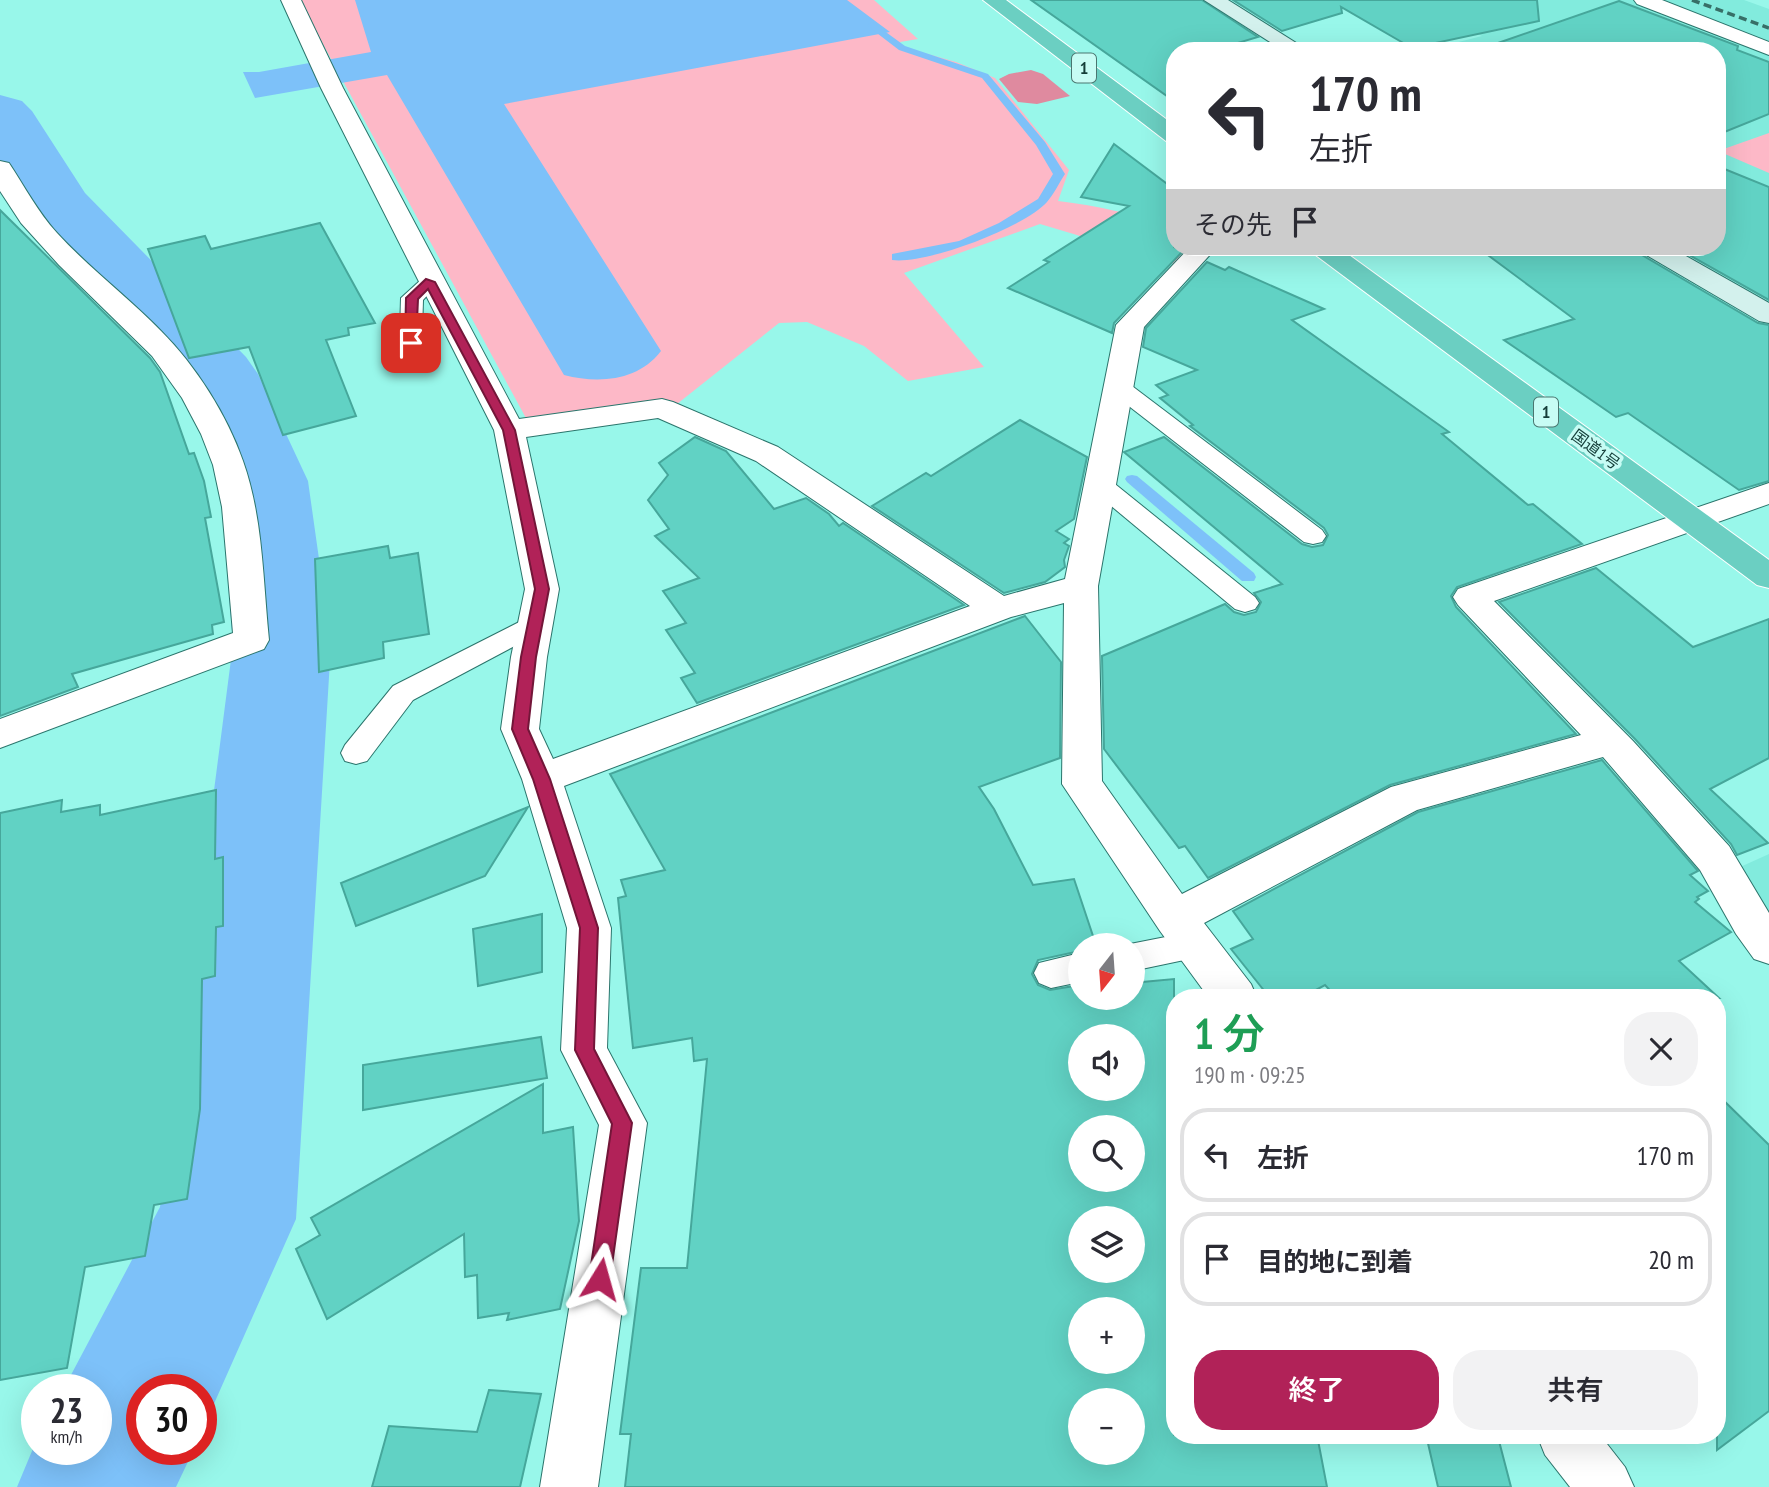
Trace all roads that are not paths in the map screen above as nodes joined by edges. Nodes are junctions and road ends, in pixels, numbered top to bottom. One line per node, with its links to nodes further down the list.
1 (291, 0): 12 (street)
2 (993, 0): 7 (highway, 1)
3 (1214, 0): 5 (street)
4 (1644, 0): 6 (street)
5 (1284, 42)
6 (1769, 49)
7 (1166, 130)
8 (2, 177): 26 (street)
9 (1195, 256): 15 (street)
10 (1334, 256): 19 (highway, 国道1号 / 1)
11 (1667, 256): 13 (street)
12 (429, 282): 14 (lane); 16 (street)
13 (1769, 315)
14 (410, 365)
15 (1120, 388): 17 (street); 20 (lane)
16 (509, 430): 24 (street); 25 (street)
17 (1101, 485): 22 (street); 23 (lane)
18 (1769, 493): 19 (street)
19 (1690, 519): 21 (highway, 国道1号 / 1); 27 (street)
20 (1313, 536)
21 (1769, 577)
22 (1081, 586): 24 (street); 30 (street)
23 (1245, 603)
24 (999, 609): 29 (street)
25 (535, 623): 28 (lane); 29 (street)
26 (0, 734)
27 (1610, 741): 30 (street); 31 (street)
28 (356, 752)
29 (541, 779): 35 (street)
30 (1185, 931): 32 (lane); 33 (street)
31 (1769, 946)
32 (1145, 951)
33 (1228, 989)
34 (1573, 1444): 36 (street)
35 (569, 1487)
36 (1605, 1487)

